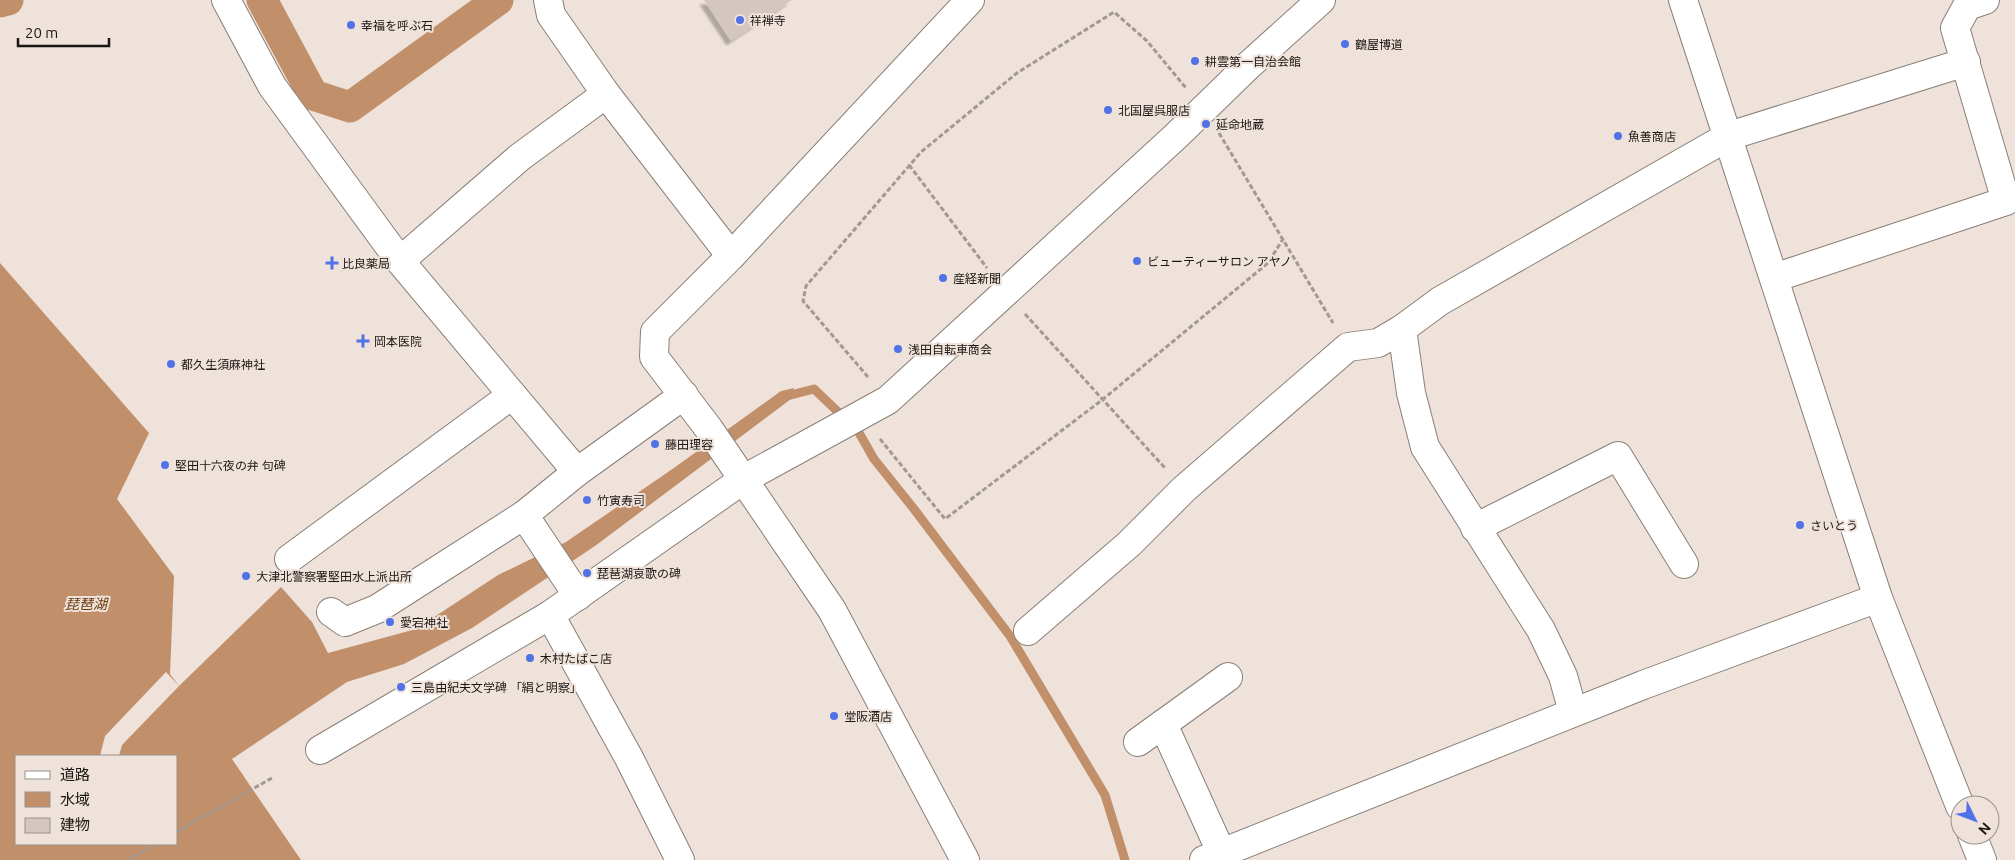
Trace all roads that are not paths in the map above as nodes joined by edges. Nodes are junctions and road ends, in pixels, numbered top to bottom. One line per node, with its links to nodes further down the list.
1 (226, 0): 11 (street)
2 (548, 0): 8 (street)
3 (970, 0): 10 (street)
4 (1321, 0): 16 (street)
5 (1683, 0): 9 (street)
6 (1985, 0): 7 (street)
7 (1966, 62): 9 (street); 12 (street)
8 (606, 94): 10 (street); 11 (street)
9 (1729, 136): 12 (street); 13 (street)
10 (730, 256): 15 (street)
11 (400, 261): 14 (street)
12 (1774, 278): 23 (street)
13 (1402, 329): 19 (street); 26 (street)
14 (512, 395): 17 (street); 20 (street)
15 (684, 395): 16 (street); 17 (street)
16 (738, 470): 22 (street); 36 (street)
17 (577, 472): 18 (street)
18 (524, 515): 22 (street); 24 (street)
19 (1474, 528): 21 (street); 28 (street)
20 (289, 559)
21 (1684, 564)
22 (571, 586): 25 (street)
23 (1878, 598): 28 (street); 32 (street)
24 (332, 612)
25 (550, 615): 31 (street); 35 (street)
26 (1028, 632)
27 (1228, 677): 29 (street)
28 (1573, 712): 34 (street)
29 (1163, 724): 30 (street); 34 (street)
30 (1138, 742)
31 (320, 750)
32 (1956, 795)
33 (1976, 845): 37 (street)
34 (1212, 856)
35 (680, 860)
36 (965, 860)
37 (1982, 860)

